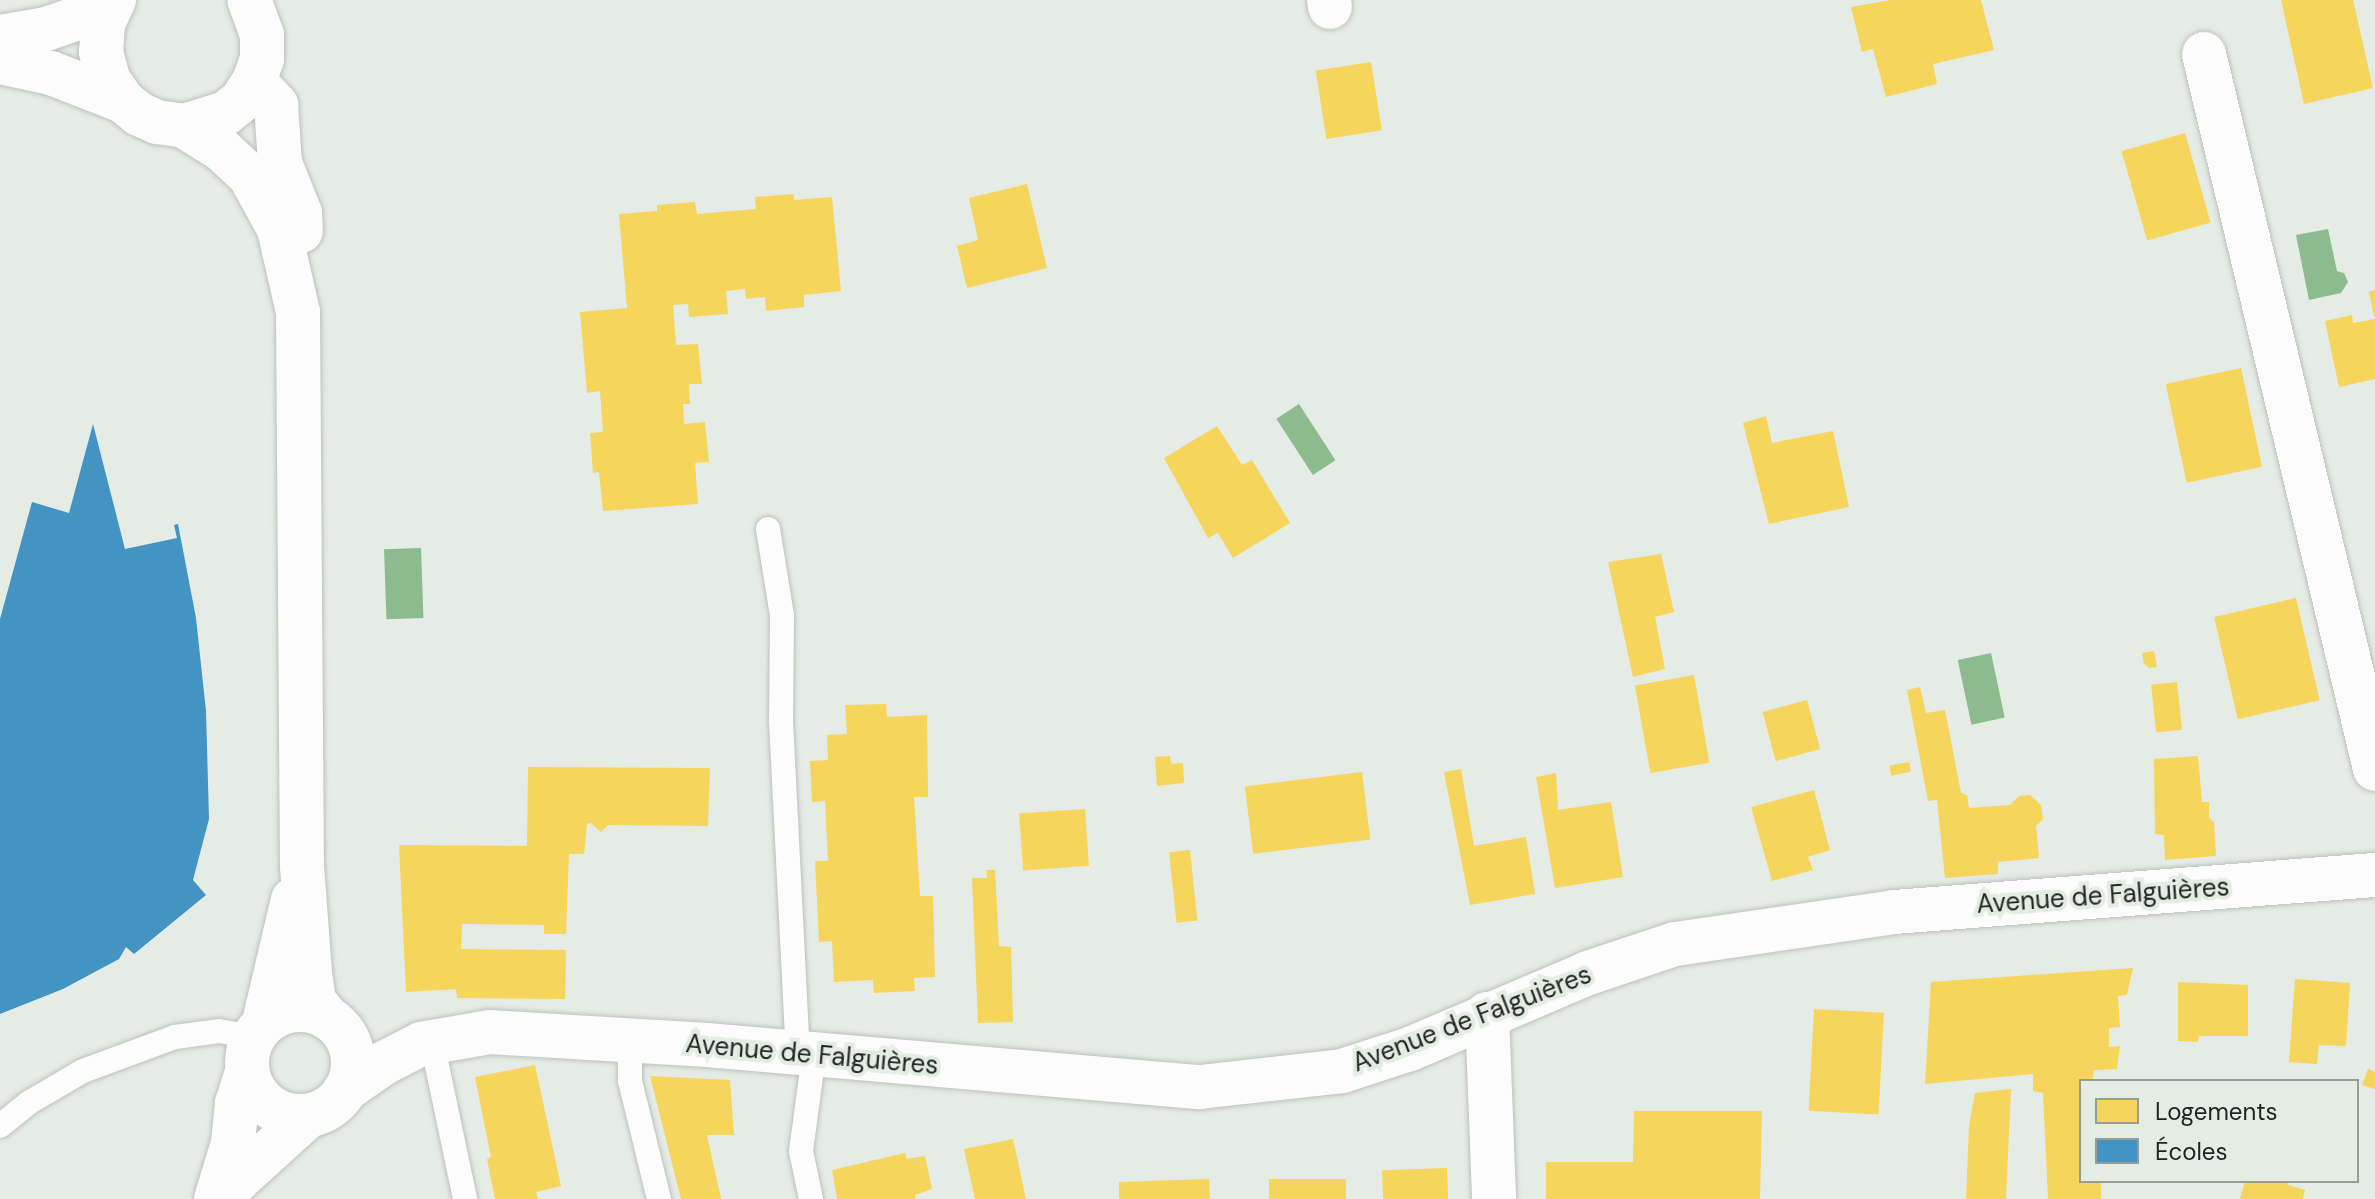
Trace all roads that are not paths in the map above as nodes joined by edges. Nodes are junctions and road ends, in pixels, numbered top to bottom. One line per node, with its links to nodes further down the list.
1 (113, 0): 3 (street); 7 (street)
2 (260, 12): 6 (street)
3 (0, 37)
4 (2204, 54): 11 (street)
5 (0, 62): 7 (street)
6 (254, 81): 8 (street); 9 (street)
7 (123, 101): 8 (street)
8 (184, 126): 9 (street)
9 (298, 312): 12 (street)
10 (768, 529): 19 (lane)
11 (2375, 769)
12 (302, 866): 15 (street); 18 (street)
13 (2375, 875): 14 (street, Avenue de Falguières)
14 (1487, 1014): 19 (street, Avenue de Falguières); 27 (street)
15 (335, 1024): 17 (street, Avenue de Falguières); 18 (street); 20 (street)
16 (630, 1040): 17 (street, Avenue de Falguières); 19 (street, Avenue de Falguières); 25 (lane)
17 (426, 1043): 20 (street, Avenue de Falguières); 24 (lane)
18 (255, 1044): 21 (street); 22 (lane); 23 (street)
19 (806, 1054): 26 (lane)
20 (345, 1090): 21 (street)
21 (308, 1116): 23 (street)
22 (0, 1126)
23 (217, 1199)
24 (465, 1199)
25 (659, 1199)
26 (811, 1199)
27 (1494, 1199)

